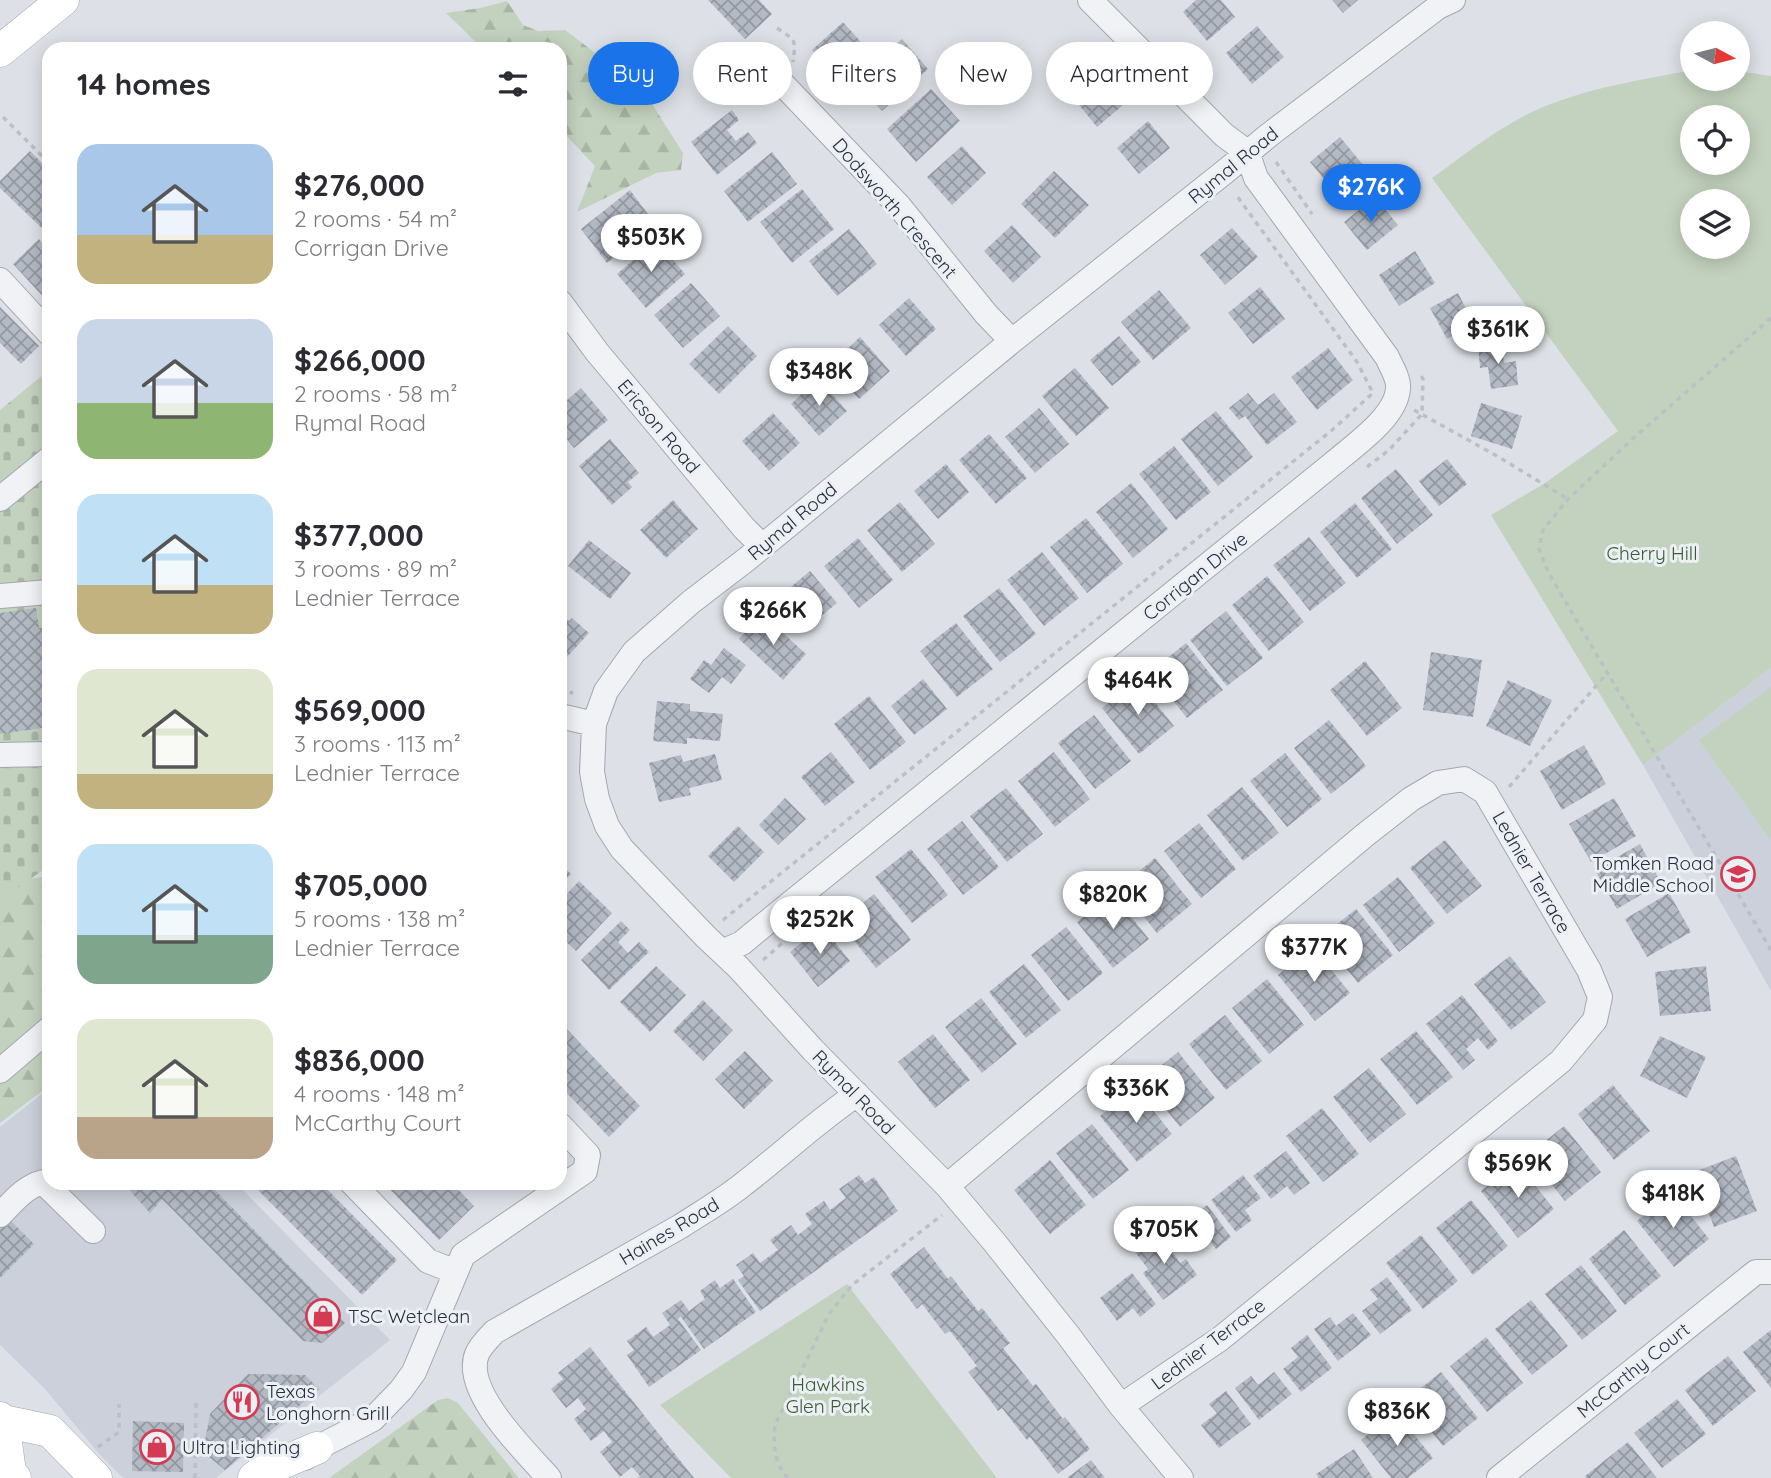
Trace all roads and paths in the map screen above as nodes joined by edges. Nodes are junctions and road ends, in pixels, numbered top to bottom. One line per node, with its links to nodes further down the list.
1 (62, 0): 5 (main road)
2 (1090, 0): 9 (street)
3 (1452, 0): 9 (street, Rymal Road)
4 (777, 28): 6 (path)
5 (0, 51)
6 (792, 55)
7 (792, 79): 16 (street, Dodsworth Crescent)
8 (3, 117): 10 (path)
9 (1247, 152): 16 (street, Rymal Road); 17 (street)
10 (42, 156)
11 (1237, 196): 32 (path)
12 (0, 280): 15 (street)
13 (567, 311): 21 (street, Ericson Road)
14 (1771, 318): 20 (path)
15 (42, 325)
16 (1012, 341): 21 (street, Rymal Road)
17 (1396, 402): 20 (path); 34 (street, Corrigan Drive)
18 (42, 465): 19 (street)
19 (0, 499)
20 (1568, 499): 24 (path)
21 (762, 546): 28 (street, Rymal Road)
22 (42, 593): 23 (street)
23 (0, 596)
24 (1608, 672): 31 (path); 33 (path)
25 (567, 692): 26 (path)
26 (573, 693)
27 (567, 718): 28 (street)
28 (594, 724): 34 (street, Rymal Road)
29 (42, 754): 30 (street)
30 (0, 755)
31 (1504, 793)
32 (723, 919)
33 (1771, 950)
34 (722, 951): 37 (street, Rymal Road)
35 (42, 1035): 36 (street)
36 (0, 1071)
37 (857, 1094): 44 (street, Rymal Road); 59 (street, Haines Road)
38 (567, 1132): 40 (street)
39 (42, 1182): 45 (street)
40 (567, 1183)
41 (51, 1190): 46 (street)
42 (359, 1190): 47 (street)
43 (557, 1190): 47 (street)
44 (954, 1194): 51 (street, Rymal Road); 51 (street, Lednier Terrace); 60 (path)
45 (0, 1215)
46 (93, 1231)
47 (456, 1272): 53 (street)
48 (1771, 1272): 62 (street, McCarthy Court)
49 (196, 1402): 56 (path)
50 (119, 1404): 54 (path)
51 (1121, 1406): 61 (street, Rymal Road)
52 (1, 1419): 54 (main road); 55 (main road)
53 (317, 1448): 57 (main road); 58 (street)
54 (97, 1471)
55 (9, 1476)
56 (195, 1478)
57 (254, 1478)
58 (280, 1478)
59 (549, 1478)
60 (788, 1478)
61 (1181, 1478)
62 (1499, 1478)

